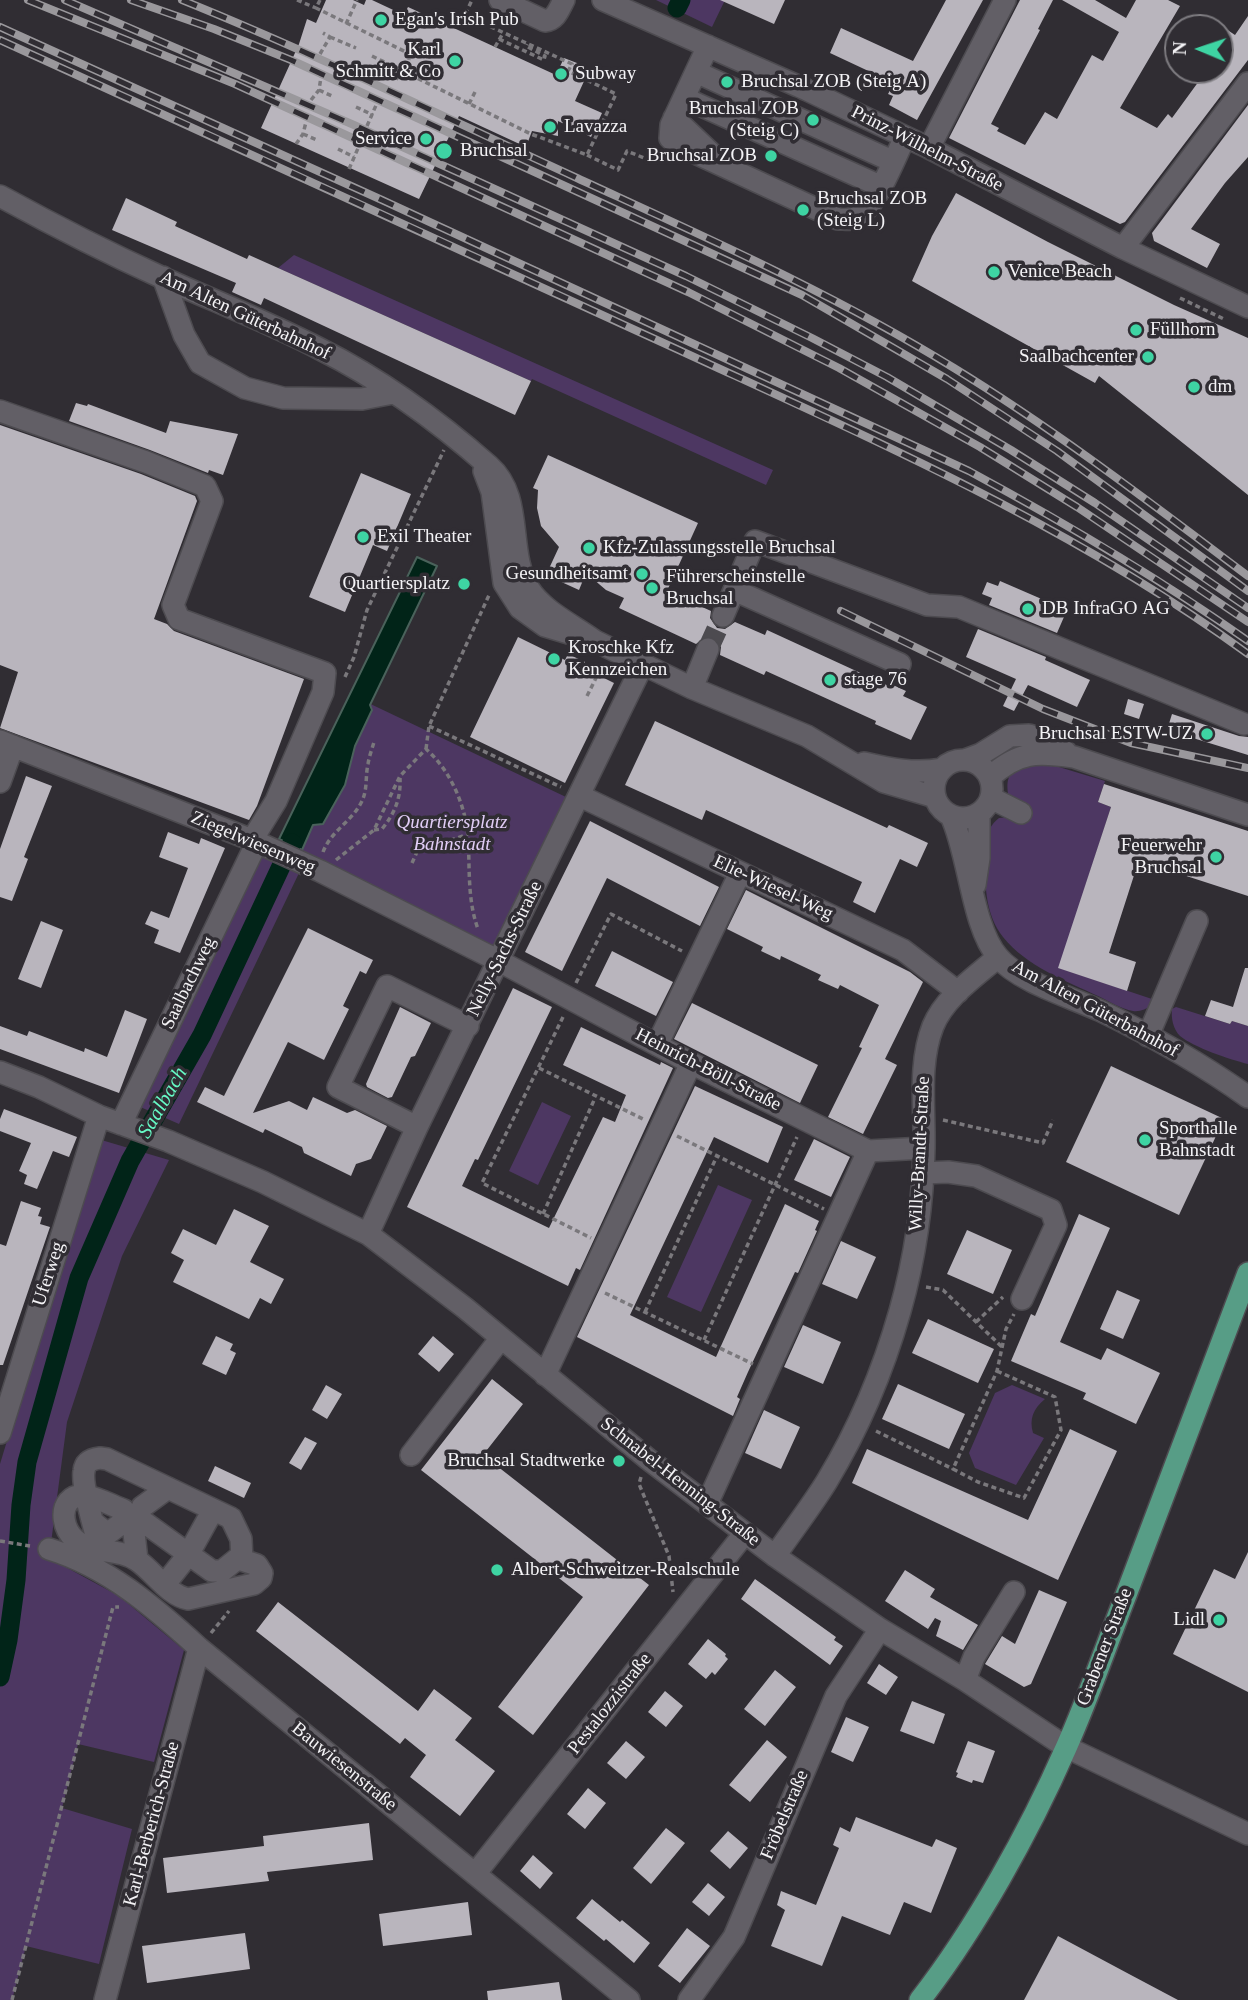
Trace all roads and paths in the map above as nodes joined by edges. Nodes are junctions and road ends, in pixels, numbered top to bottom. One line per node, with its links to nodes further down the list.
1 (297, 0): 9 (path)
2 (320, 0): 9 (path)
3 (356, 0): 10 (path)
4 (471, 0): 12 (path)
5 (500, 0): 6 (street)
6 (564, 0)
7 (603, 0): 16 (street, Prinz-Wilhelm-Straße)
8 (1006, 0): 45 (street)
9 (316, 8): 10 (path)
10 (346, 23): 21 (path)
11 (323, 33): 13 (path)
12 (503, 33): 14 (path); 15 (path)
13 (330, 37): 18 (path); 19 (path)
14 (499, 38): 15 (path); 17 (path)
15 (527, 44): 47 (path)
16 (708, 46): 24 (street); 40 (street, Prinz-Wilhelm-Straße)
17 (495, 47)
18 (356, 48)
19 (320, 54)
20 (372, 56): 23 (path)
21 (409, 60)
22 (406, 65): 23 (path)
23 (402, 72): 26 (path); 34 (path)
24 (696, 72): 31 (street); 49 (street)
25 (321, 77): 28 (path)
26 (370, 77)
27 (1248, 83): 53 (street)
28 (319, 90): 30 (path); 32 (path)
29 (475, 92): 34 (path)
30 (334, 97)
31 (684, 97): 51 (street); 51 (street)
32 (311, 100)
33 (377, 103): 36 (path)
34 (469, 104): 47 (path)
35 (356, 107): 36 (path)
36 (373, 115): 38 (path)
37 (306, 122): 39 (path)
38 (367, 126)
39 (303, 134): 41 (path); 42 (path)
40 (905, 137): 45 (street, Prinz-Wilhelm-Straße); 49 (street)
41 (317, 140)
42 (296, 144)
43 (359, 146): 48 (path)
44 (655, 148): 47 (path)
45 (929, 148): 53 (street, Prinz-Wilhelm-Straße)
46 (338, 149): 48 (path)
47 (587, 155)
48 (354, 157): 50 (path)
49 (892, 162): 51 (street)
50 (349, 169)
51 (880, 186)
52 (0, 196): 54 (street, Am Alten Güterbahnhof)
53 (1124, 248): 55 (street, Prinz-Wilhelm-Straße)
54 (163, 278): 56 (street, Am Alten Güterbahnhof); 56 (street)
55 (1248, 307)
56 (393, 393): 58 (street, Am Alten Güterbahnhof)
57 (0, 411): 90 (street, Saalbachweg)
58 (451, 436): 59 (street, Am Alten Güterbahnhof); 67 (path)
59 (477, 457): 60 (street, Am Alten Güterbahnhof); 63 (street, Am Alten Güterbahnhof)
60 (500, 569): 63 (street, Am Alten Güterbahnhof); 71 (path)
61 (734, 590): 62 (street); 66 (street); 70 (street)
62 (723, 617)
63 (602, 645): 65 (street, Am Alten Güterbahnhof); 69 (path)
64 (708, 649): 68 (street)
65 (643, 664): 68 (street, Am Alten Güterbahnhof); 82 (street, Nelly-Sachs-Straße)
66 (900, 664)
67 (343, 681)
68 (692, 688): 77 (street, Am Alten Güterbahnhof)
69 (587, 696)
70 (1244, 724)
71 (429, 726): 74 (path); 82 (path)
72 (374, 742): 92 (path)
73 (7, 744): 81 (street); 90 (street, Ziegelwiesenweg)
74 (426, 749): 79 (path); 89 (path)
75 (1074, 757): 76 (street); 80 (street); 87 (street)
76 (965, 760): 78 (street); 80 (street)
77 (852, 761): 78 (street); 83 (street)
78 (942, 769): 83 (street)
79 (400, 776): 88 (path); 88 (path)
80 (990, 777): 84 (street)
81 (0, 782)
82 (580, 796): 93 (street, Elie-Wiesel-Weg); 97 (street, Nelly-Sachs-Straße)
83 (935, 797): 86 (street)
84 (985, 806): 85 (street); 86 (street); 94 (street)
85 (1021, 813)
86 (951, 816): 94 (street, Am Alten Güterbahnhof)
87 (1248, 816)
88 (374, 830): 92 (path)
89 (468, 834): 91 (path); 97 (path)
90 (258, 842): 92 (street, Ziegelwiesenweg); 116 (street, Saalbachweg)
91 (412, 863)
92 (311, 867): 97 (street, Ziegelwiesenweg)
93 (740, 873): 98 (street); 99 (street, Elie-Wiesel-Weg)
94 (974, 894): 96 (street, Am Alten Güterbahnhof)
95 (1198, 920): 102 (street)
96 (998, 957): 99 (street, Willy-Brandt-Straße); 102 (street, Am Alten Güterbahnhof)
97 (493, 958): 100 (street, Heinrich-Böll-Straße); 101 (street, Nelly-Sachs-Straße)
98 (699, 959): 100 (path); 104 (street)
99 (958, 992): 113 (street, Willy-Brandt-Straße)
100 (569, 997): 104 (street, Heinrich-Böll-Straße)
101 (468, 1026): 117 (street, Nelly-Sachs-Straße); 117 (street)
102 (1149, 1036): 108 (street, Am Alten Güterbahnhof)
103 (554, 1038): 106 (path)
104 (657, 1045): 105 (street, Heinrich-Böll-Straße)
105 (691, 1063): 114 (street, Heinrich-Böll-Straße); 118 (street)
106 (539, 1068): 110 (path); 124 (path)
107 (0, 1072): 112 (street, Schnabel-Henning-Straße)
108 (1214, 1073): 109 (street, Am Alten Güterbahnhof); 111 (street, Am Alten Güterbahnhof)
109 (1248, 1078)
110 (596, 1097): 118 (path); 124 (path)
111 (1248, 1097)
112 (99, 1116): 116 (street, Schnabel-Henning-Straße); 141 (street, Uferweg)
113 (924, 1118): 115 (path); 119 (street, Willy-Brandt-Straße)
114 (805, 1120): 120 (street, Heinrich-Böll-Straße); 123 (path)
115 (1054, 1120)
116 (127, 1127): 126 (street, Schnabel-Henning-Straße)
117 (417, 1127): 126 (street, Nelly-Sachs-Straße)
118 (660, 1128): 121 (path); 127 (street)
119 (924, 1148): 120 (street, Heinrich-Böll-Straße); 122 (street, Willy-Brandt-Straße)
120 (868, 1151): 125 (street)
121 (717, 1156): 123 (path); 132 (path)
122 (923, 1173): 129 (street, Willy-Brandt-Straße); 131 (street)
123 (775, 1186): 125 (path); 135 (path)
124 (543, 1214): 127 (path)
125 (838, 1216): 137 (street)
126 (368, 1234): 134 (street, Schnabel-Henning-Straße)
127 (605, 1245): 130 (street)
128 (1248, 1273): 167 (main road, Grabener Straße)
129 (906, 1283): 133 (path); 140 (street, Willy-Brandt-Straße)
130 (587, 1284): 132 (path); 139 (street)
131 (1022, 1299): 133 (path); 136 (path)
132 (645, 1312): 135 (path)
133 (976, 1322): 136 (path)
134 (501, 1338): 139 (street, Schnabel-Henning-Straße); 142 (street)
135 (704, 1340): 137 (path)
136 (1002, 1347): 138 (path)
137 (767, 1371): 147 (street)
138 (997, 1371): 144 (path); 144 (path)
139 (545, 1375): 143 (street, Schnabel-Henning-Straße)
140 (859, 1422): 144 (path); 156 (street, Willy-Brandt-Straße)
141 (0, 1433)
142 (411, 1455)
143 (648, 1459): 147 (street, Schnabel-Henning-Straße); 163 (path)
144 (953, 1469)
145 (168, 1488): 146 (street); 148 (street); 149 (street)
146 (87, 1496): 149 (street); 150 (street); 154 (street)
147 (707, 1504): 151 (street, Schnabel-Henning-Straße)
148 (213, 1510): 155 (street); 158 (street)
149 (133, 1516): 150 (street); 155 (street); 157 (street)
150 (94, 1523): 154 (street)
151 (745, 1533): 156 (street, Schnabel-Henning-Straße); 163 (street, Pestalozzistraße)
152 (1, 1542): 153 (path)
153 (39, 1548): 161 (street, Bauwiesenstraße)
154 (100, 1550): 157 (street)
155 (188, 1555): 158 (street); 159 (street)
156 (775, 1556): 164 (street, Schnabel-Henning-Straße)
157 (137, 1560): 159 (street)
158 (242, 1560): 159 (street)
159 (165, 1584)
160 (1014, 1592): 166 (street)
161 (152, 1605): 165 (street, Bauwiesenstraße); 170 (path)
162 (229, 1611): 165 (path)
163 (677, 1619): 169 (street, Pestalozzistraße)
164 (880, 1629): 166 (street, Schnabel-Henning-Straße); 173 (street, Fröbelstraße)
165 (199, 1648): 169 (street, Bauwiesenstraße); 171 (street, Karl-Berberich-Straße)
166 (965, 1680): 167 (street, Schnabel-Henning-Straße)
167 (1066, 1747): 168 (street, Schnabel-Henning-Straße); 174 (main road, Grabener Straße)
168 (1248, 1834)
169 (475, 1874): 172 (street, Bauwiesenstraße)
170 (12, 2000)
171 (105, 2000)
172 (629, 2000)
173 (689, 2000)
174 (920, 2000)

